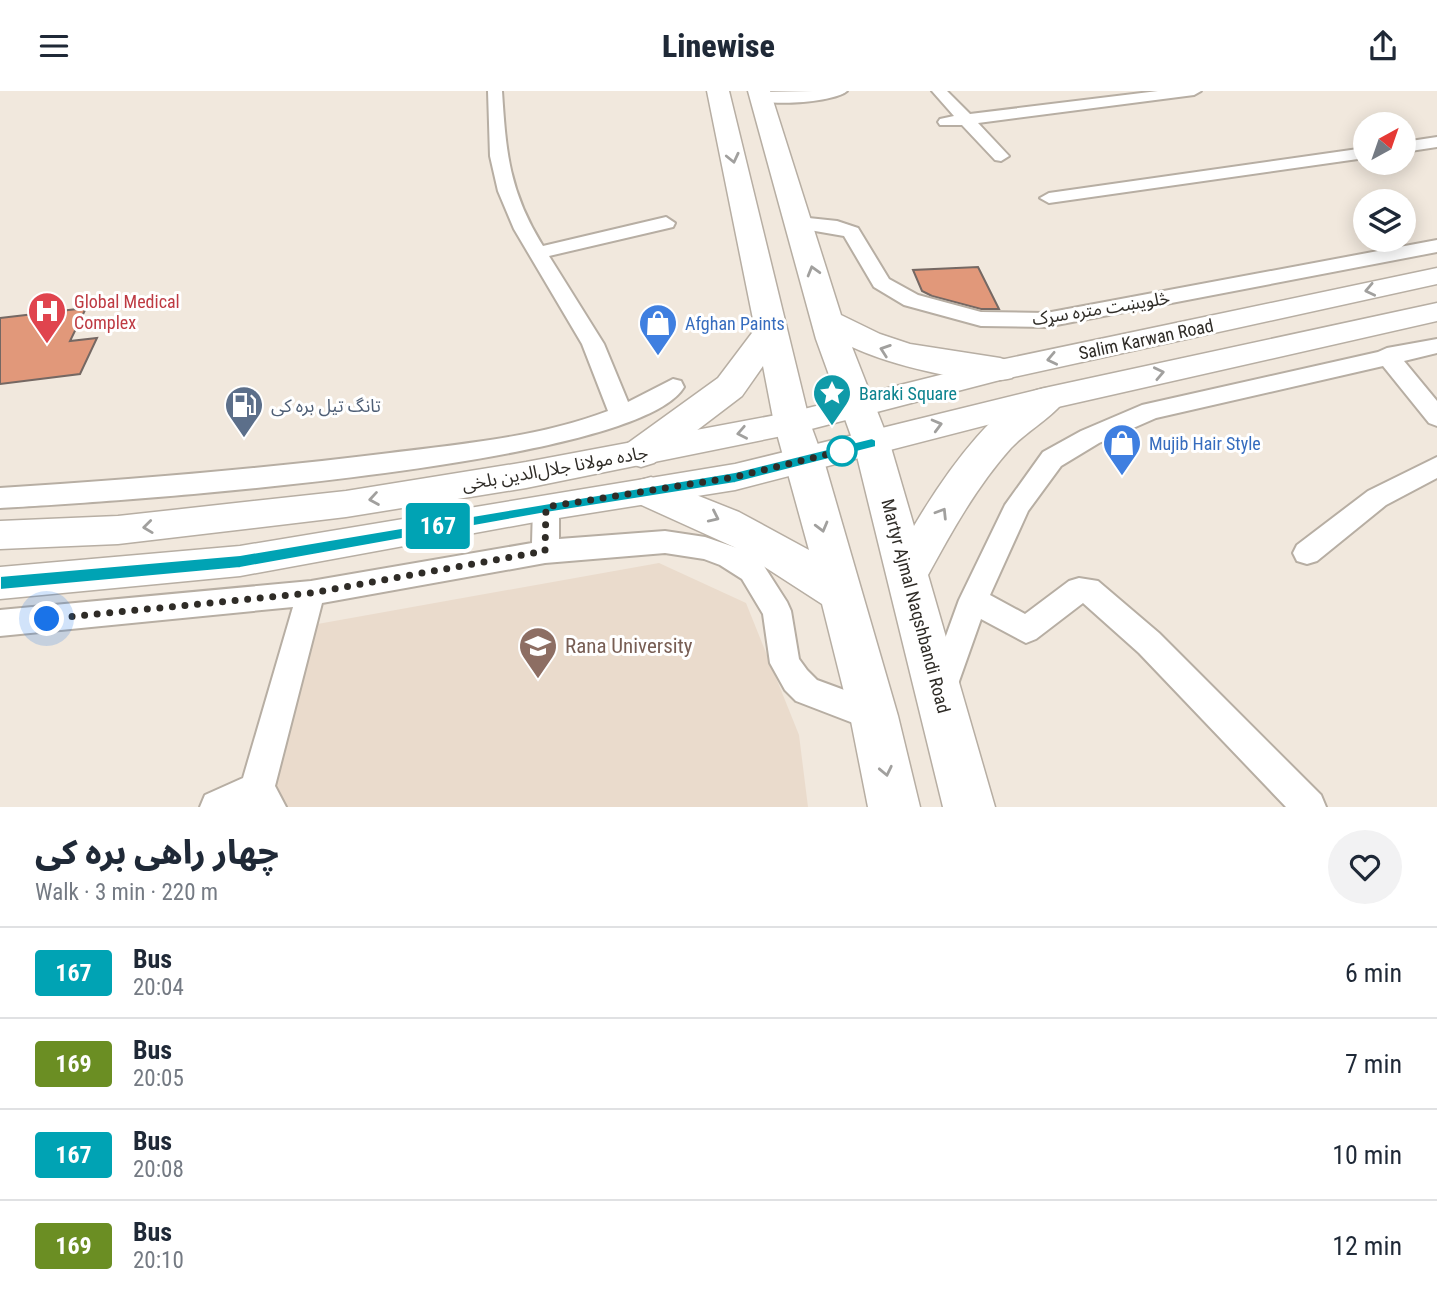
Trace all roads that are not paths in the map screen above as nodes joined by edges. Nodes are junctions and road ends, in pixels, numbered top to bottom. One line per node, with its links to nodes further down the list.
1 (495, 91): 17 (street)
2 (718, 91): 21 (highway, one-way to 21)
3 (840, 91): 6 (street)
4 (939, 91): 7 (street)
5 (1194, 91): 7 (street)
6 (760, 94): 15 (highway, Martyr Ajmal Naqshbandi Road)
7 (968, 120): 8 (street); 12 (street)
8 (946, 122)
9 (1437, 142): 10 (street)
10 (1416, 145)
11 (1353, 155): 13 (street)
12 (1001, 156)
13 (1049, 198)
14 (666, 223): 17 (street)
15 (799, 223): 16 (street, څلویښت متره سړک); 20 (highway, Martyr Ajmal Naqshbandi Road, one-way to 15)
16 (1437, 246)
17 (538, 253): 28 (street)
18 (1437, 276): 24 (main road, Salim Karwan Road, one-way to 24)
19 (1437, 312): 26 (main road, Salim Karwan Road, one-way to 19)
20 (827, 321): 24 (highway, one-way to 20); 27 (highway, Martyr Ajmal Naqshbandi Road)
21 (772, 329): 30 (highway); 32 (highway)
22 (1437, 346): 23 (street)
23 (1387, 355): 29 (street); 44 (street)
24 (1000, 370): 27 (main road, Salim Karwan Road)
25 (673, 387): 28 (street)
26 (1049, 398): 31 (main road, Salim Karwan Road, one-way to 26); 40 (highway, one-way to 26)
27 (856, 406): 30 (main road, جاده مولانا جلال‌الدین بلخی); 31 (highway, Martyr Ajmal Naqshbandi Road)
28 (622, 415): 35 (street)
29 (1437, 417)
30 (798, 442): 31 (main road, جاده مولانا جلال‌الدین بلخی); 32 (main road, جاده مولانا جلال‌الدین بلخی, one-way to 32); 34 (main road, جاده مولانا جلال‌الدین بلخی); 42 (highway, one-way to 42)
31 (872, 443): 40 (highway, Martyr Ajmal Naqshbandi Road)
32 (641, 453): 37 (main road, جاده مولانا جلال‌الدین بلخی, one-way to 37)
33 (1437, 467): 39 (street)
34 (651, 492): 36 (main road, جاده مولانا جلال‌الدین بلخی); 42 (highway, one-way to 42)
35 (0, 498)
36 (546, 507): 38 (street); 41 (main road, جاده مولانا جلال‌الدین بلخی)
37 (0, 535)
38 (545, 551): 43 (street); 47 (street)
39 (1307, 553)
40 (908, 572): 46 (highway, Martyr Ajmal Naqshbandi Road)
41 (0, 583)
42 (839, 592): 47 (highway)
43 (311, 593): 45 (street); 48 (street)
44 (974, 600): 46 (street); 52 (street)
45 (0, 623)
46 (940, 695): 51 (highway, Martyr Ajmal Naqshbandi Road)
47 (874, 716): 50 (highway, one-way to 50)
48 (263, 798): 49 (street)
49 (217, 807)
50 (894, 807)
51 (969, 807)
52 (1309, 807)

